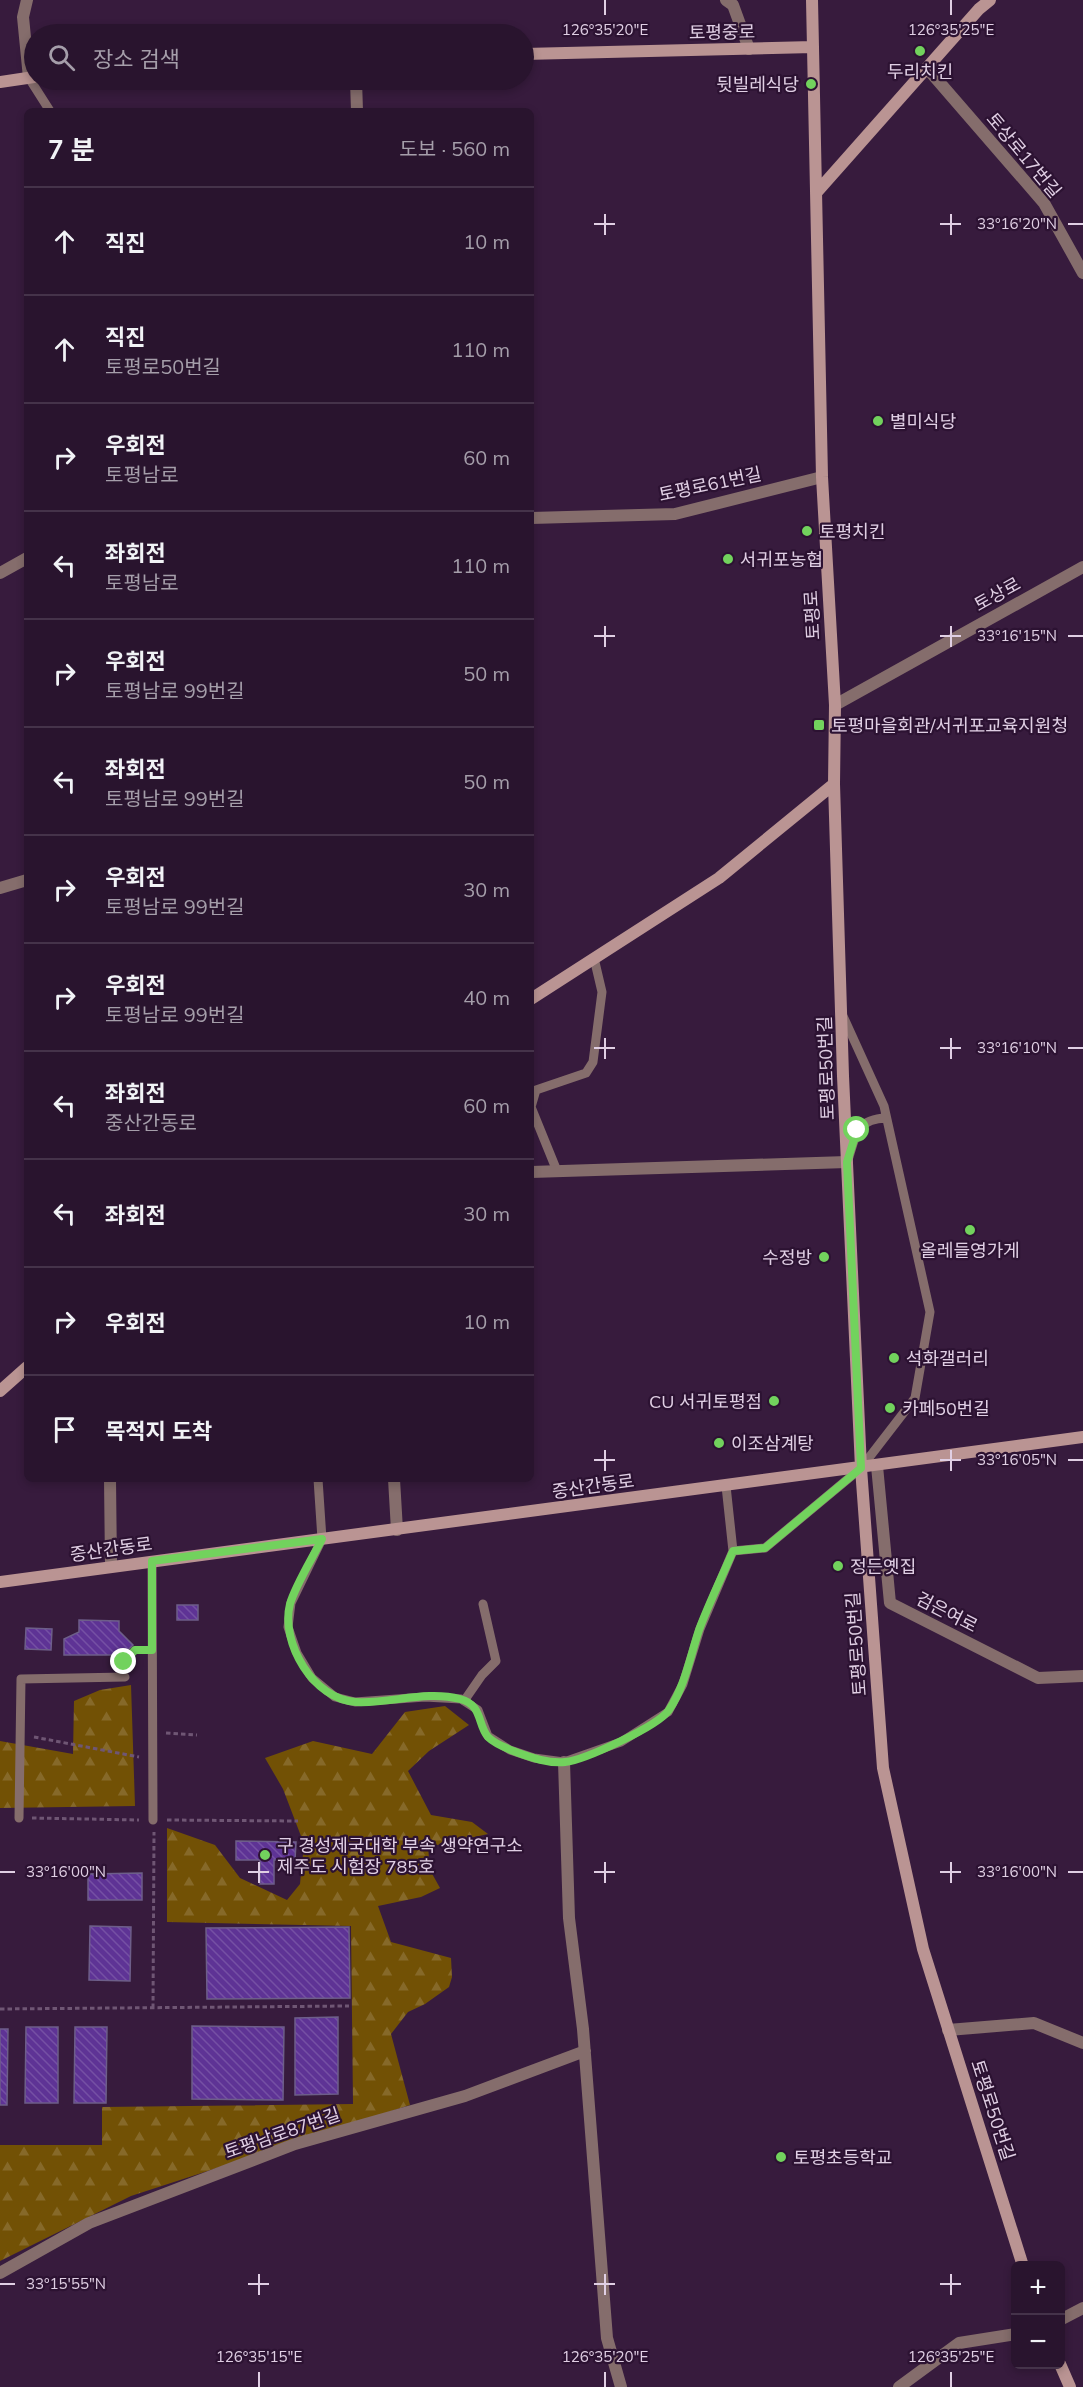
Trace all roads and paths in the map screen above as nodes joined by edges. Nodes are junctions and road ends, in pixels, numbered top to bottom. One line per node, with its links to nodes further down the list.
1 (27, 0): 5 (street)
2 (726, 0): 7 (street)
3 (812, 0): 6 (street, 토평로)
4 (990, 0): 9 (street)
5 (24, 24)
6 (813, 47): 7 (street, 토평중로); 16 (street, 토평로)
7 (749, 49): 8 (street, 토평중로)
8 (534, 54)
9 (927, 68): 16 (street); 17 (street, 토상로17번길)
10 (24, 78): 11 (street)
11 (0, 82)
12 (39, 90): 14 (lane)
13 (356, 90): 15 (street)
14 (49, 108)
15 (357, 108)
16 (816, 193): 18 (street, 토평로)
17 (1083, 273)
18 (822, 477): 19 (street, 토평로61번길); 23 (street, 토평로)
19 (534, 518)
20 (24, 560): 22 (street)
21 (1083, 567): 23 (street, 토상로)
22 (0, 573)
23 (835, 705): 24 (street, 토평로)
24 (834, 784): 27 (street); 29 (street, 토평로50번길)
25 (24, 881): 26 (street)
26 (0, 888)
27 (594, 958): 28 (street); 30 (lane)
28 (534, 997)
29 (842, 1013): 32 (lane); 33 (street, 토평로50번길)
30 (534, 1097)
31 (534, 1114): 34 (lane)
32 (886, 1118): 33 (lane); 40 (lane)
33 (847, 1162): 34 (street); 40 (street, 토평로50번길)
34 (557, 1171): 35 (street)
35 (534, 1172)
36 (24, 1370): 37 (street)
37 (0, 1391)
38 (1083, 1437): 39 (street, 중산간동로)
39 (877, 1466): 40 (street, 중산간동로); 53 (street, 검은여로)
40 (861, 1468): 44 (street, 중산간동로); 47 (lane); 66 (street, 토평로50번길)
41 (110, 1482): 49 (street)
42 (318, 1482): 46 (lane)
43 (394, 1482): 45 (street)
44 (726, 1486): 45 (street, 중산간동로); 47 (lane)
45 (397, 1530): 46 (street, 중산간동로)
46 (322, 1539): 48 (street, 중산간동로); 55 (lane)
47 (733, 1551): 60 (lane)
48 (152, 1561): 49 (street, 중산간동로); 52 (lane)
49 (111, 1566): 50 (street, 중산간동로)
50 (0, 1582)
51 (483, 1604): 55 (lane)
52 (152, 1650): 54 (path); 56 (lane)
53 (1083, 1676)
54 (125, 1677): 57 (lane)
55 (464, 1701): 60 (lane)
56 (153, 1732): 58 (path); 59 (lane)
57 (20, 1734): 59 (path); 61 (lane)
58 (197, 1735)
59 (153, 1759): 62 (lane)
60 (564, 1762): 68 (street)
61 (19, 1818)
62 (153, 1820): 64 (path)
63 (349, 2006): 64 (path)
64 (153, 2008): 65 (path)
65 (0, 2009)
66 (948, 2030): 67 (street); 69 (street, 토평로50번길)
67 (1083, 2043)
68 (585, 2051): 70 (street, 토평남로87번길); 75 (street)
69 (1022, 2261)
70 (0, 2273)
71 (1083, 2308): 72 (street)
72 (1065, 2317)
73 (1011, 2335): 76 (street)
74 (1062, 2369): 77 (street)
75 (621, 2387)
76 (899, 2387)
77 (1070, 2387)

